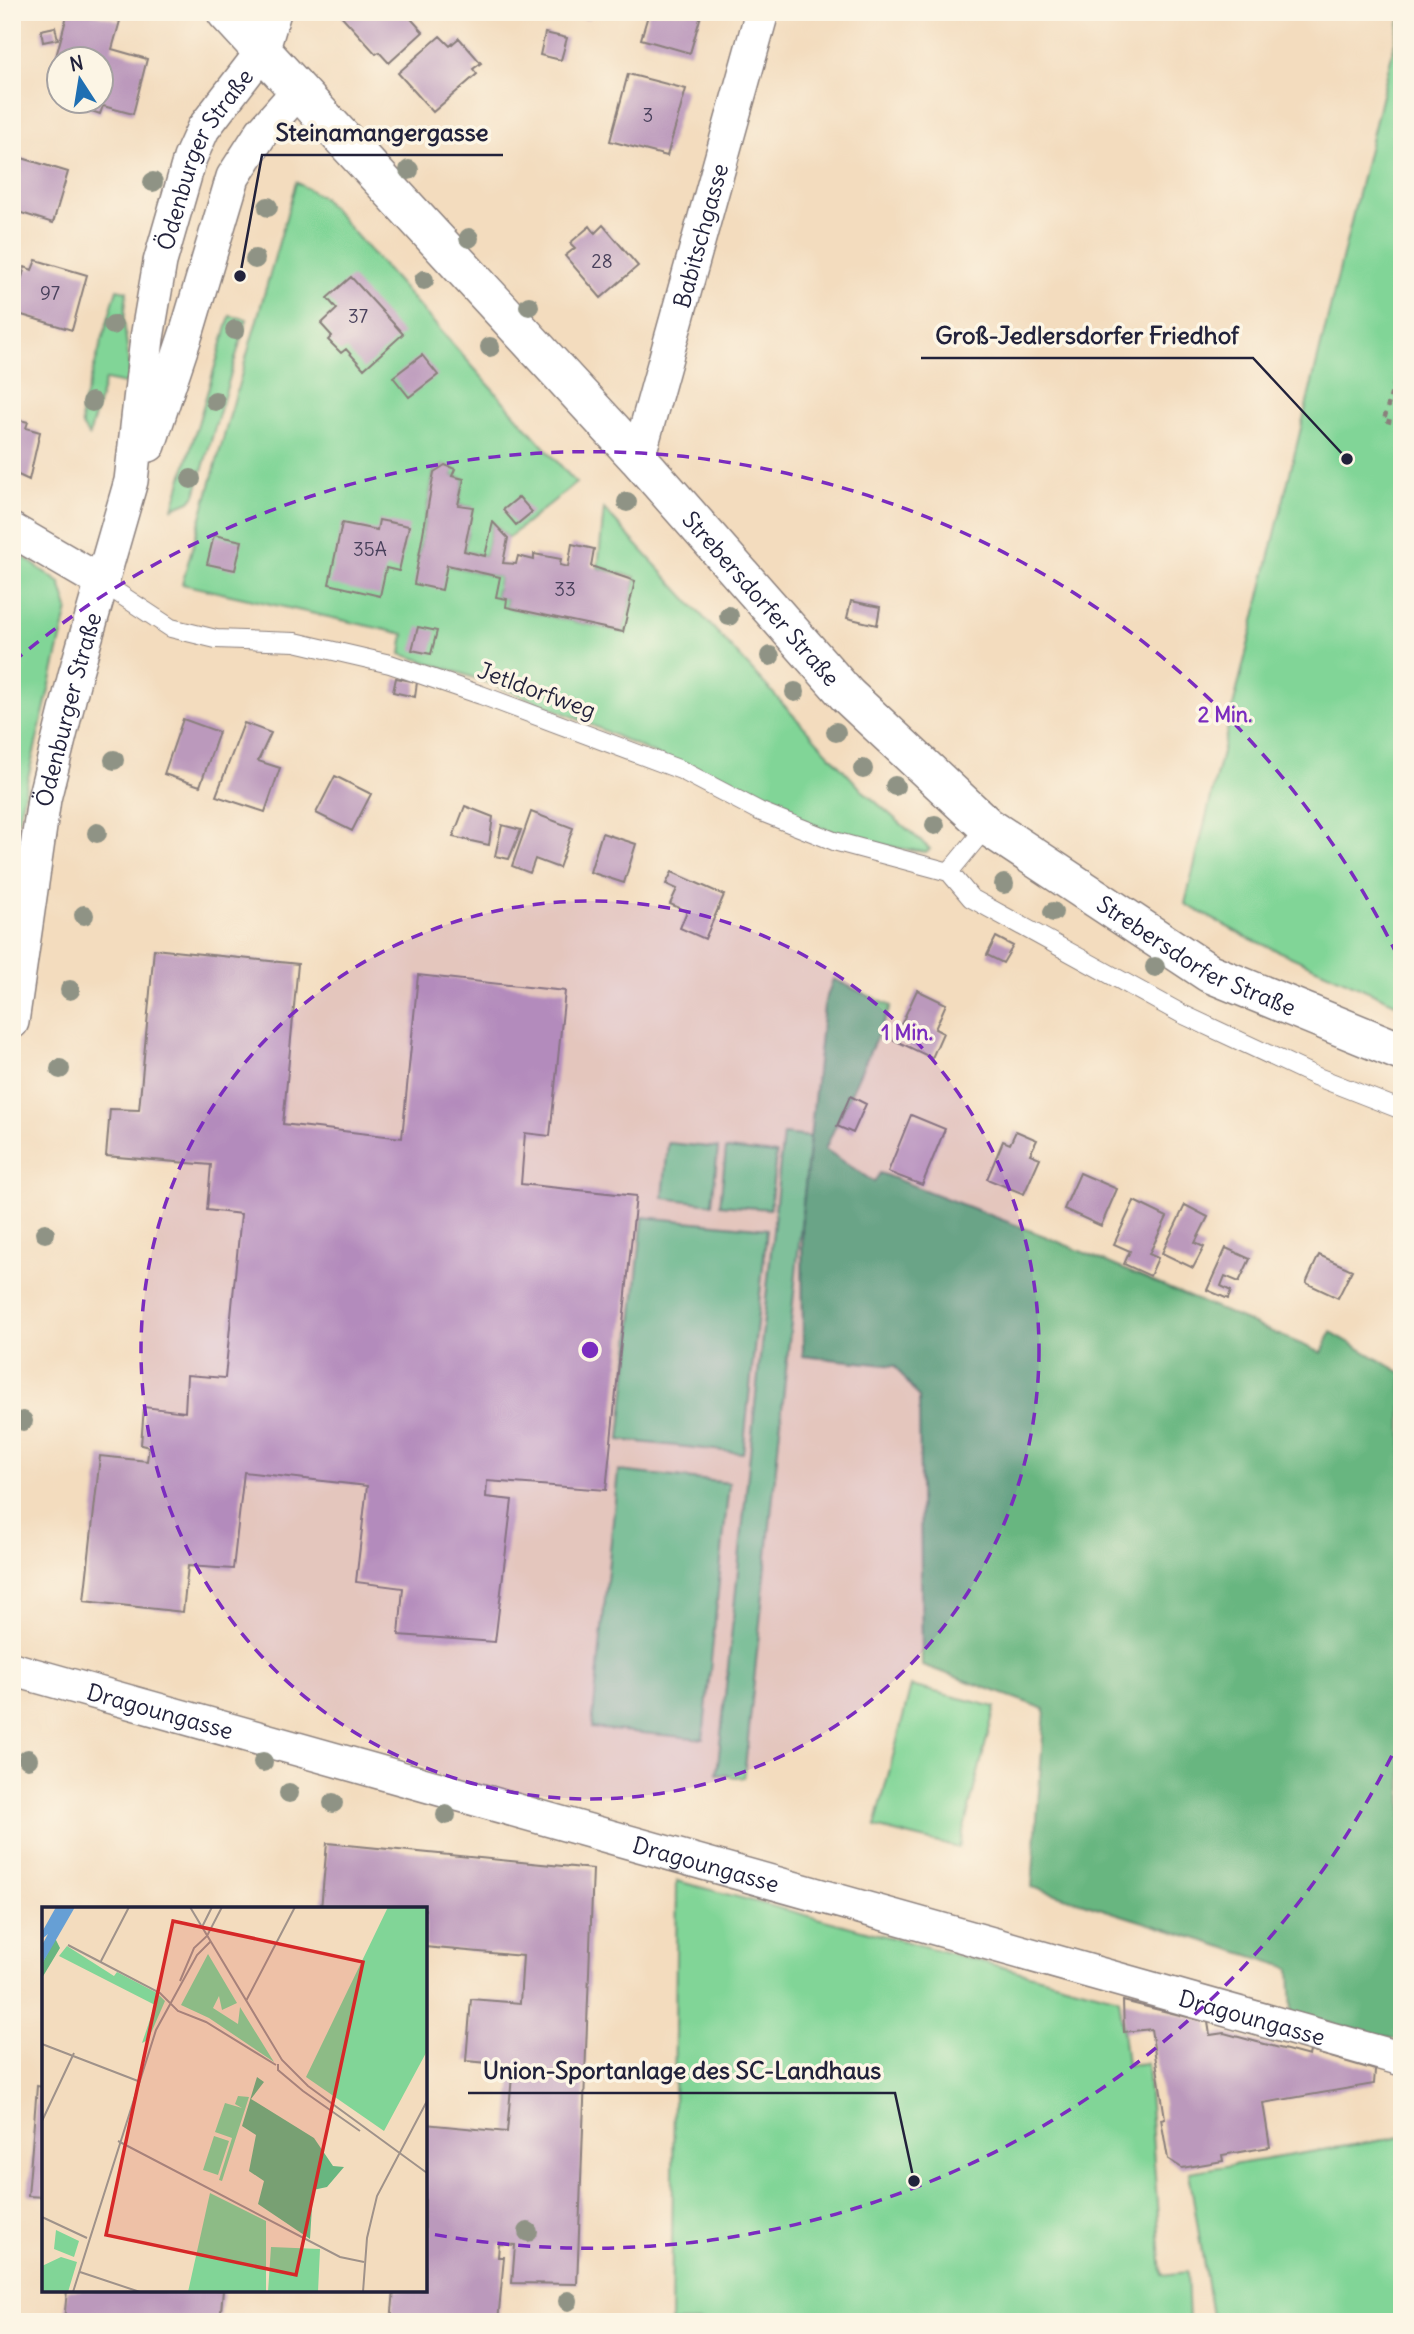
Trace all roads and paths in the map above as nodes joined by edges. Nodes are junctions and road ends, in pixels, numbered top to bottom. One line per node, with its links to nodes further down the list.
1 (226, 12): 4 (street, Strebersdorfer Straße)
2 (274, 12): 4 (street, Ödenburger Straße)
3 (762, 12): 8 (street, Babitschgasse)
4 (262, 52): 5 (street, Strebersdorfer Straße); 9 (street, Ödenburger Straße)
5 (298, 91): 8 (street, Strebersdorfer Straße); 9 (street, Ödenburger Straße)
6 (1402, 355): 7 (path)
7 (1402, 425)
8 (638, 458): 12 (street, Strebersdorfer Straße)
9 (131, 481): 11 (street, Ödenburger Straße)
10 (12, 530): 11 (street)
11 (103, 583): 13 (lane, Jetldorfweg); 14 (street, Ödenburger Straße)
12 (988, 826): 13 (lane); 15 (street, Strebersdorfer Straße)
13 (949, 872): 16 (lane)
14 (12, 1022)
15 (1402, 1052)
16 (1402, 1110)
17 (12, 1669): 18 (street, Dragoungasse)
18 (1402, 2059)

